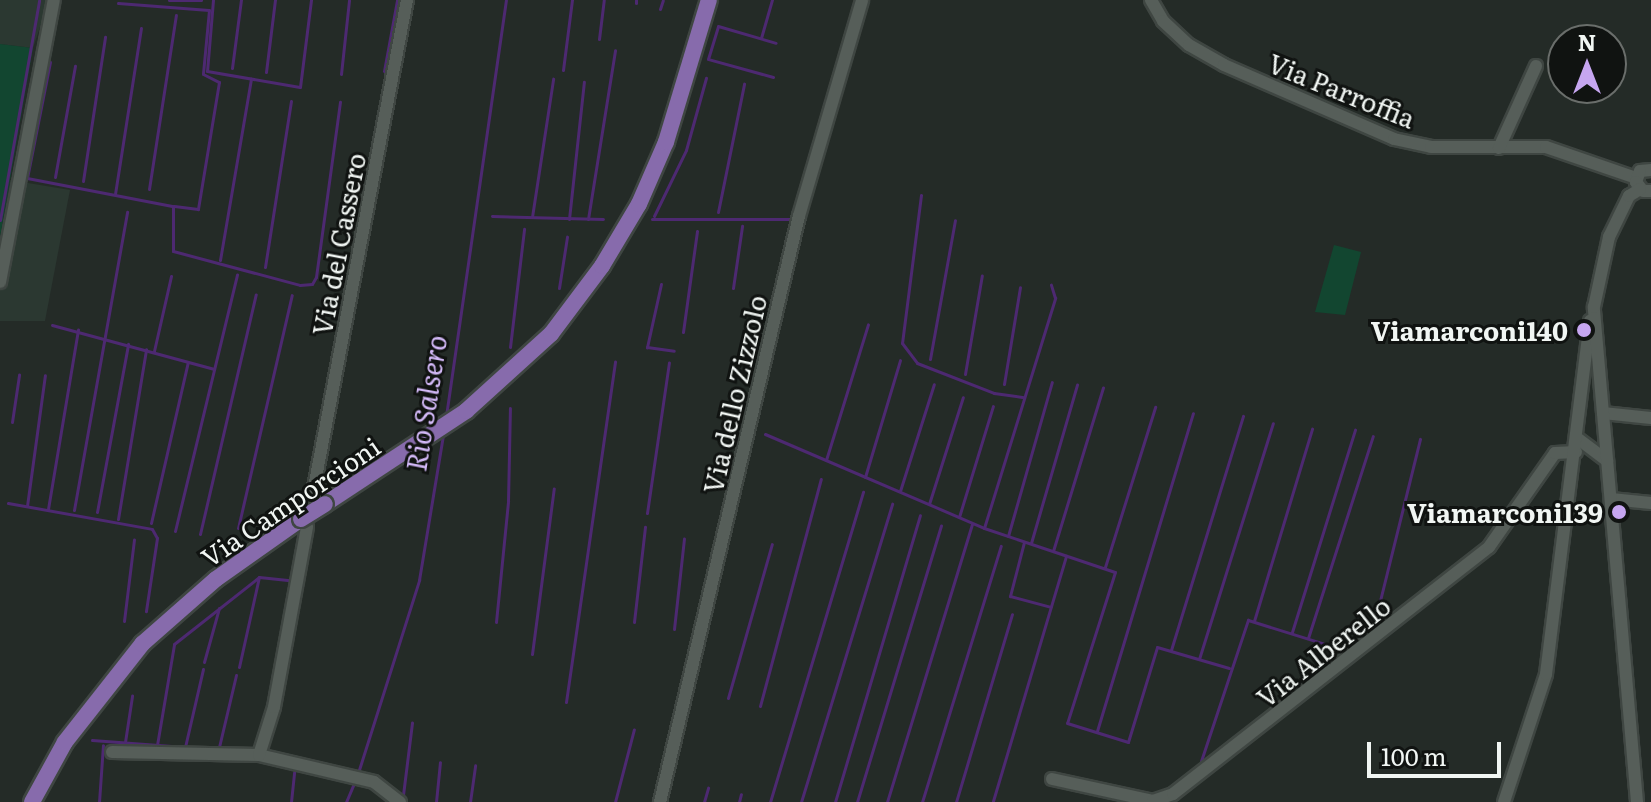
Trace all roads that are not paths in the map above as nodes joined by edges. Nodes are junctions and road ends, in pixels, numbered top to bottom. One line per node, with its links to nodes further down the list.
1 (54, 0): 10 (street)
2 (407, 0): 17 (street, Via del Cassero)
3 (709, 0): 17 (main road, Via Camporcioni)
4 (862, 0): 25 (street, Via dello Zizzolo)
5 (1151, 0): 7 (street, Via Parroffia)
6 (1536, 66): 7 (street)
7 (1499, 148): 9 (street, Via Parroffia)
8 (1651, 170): 9 (street)
9 (1642, 186): 11 (street)
10 (0, 282)
11 (1594, 307): 12 (street); 13 (street)
12 (1582, 397): 13 (street); 15 (street)
13 (1602, 408): 14 (street); 15 (street)
14 (1651, 418)
15 (1586, 447): 16 (street); 22 (street, Via Alberello); 26 (street)
16 (1611, 499): 18 (street); 27 (street)
17 (318, 501): 19 (main road, Via Camporcioni, bridge)
18 (1651, 503)
19 (304, 523): 21 (street); 23 (main road, Via Camporcioni)
20 (112, 752): 21 (street)
21 (259, 755): 24 (street)
22 (1052, 779)
23 (32, 802)
24 (400, 802)
25 (660, 802)
26 (1504, 802)
27 (1637, 802)

